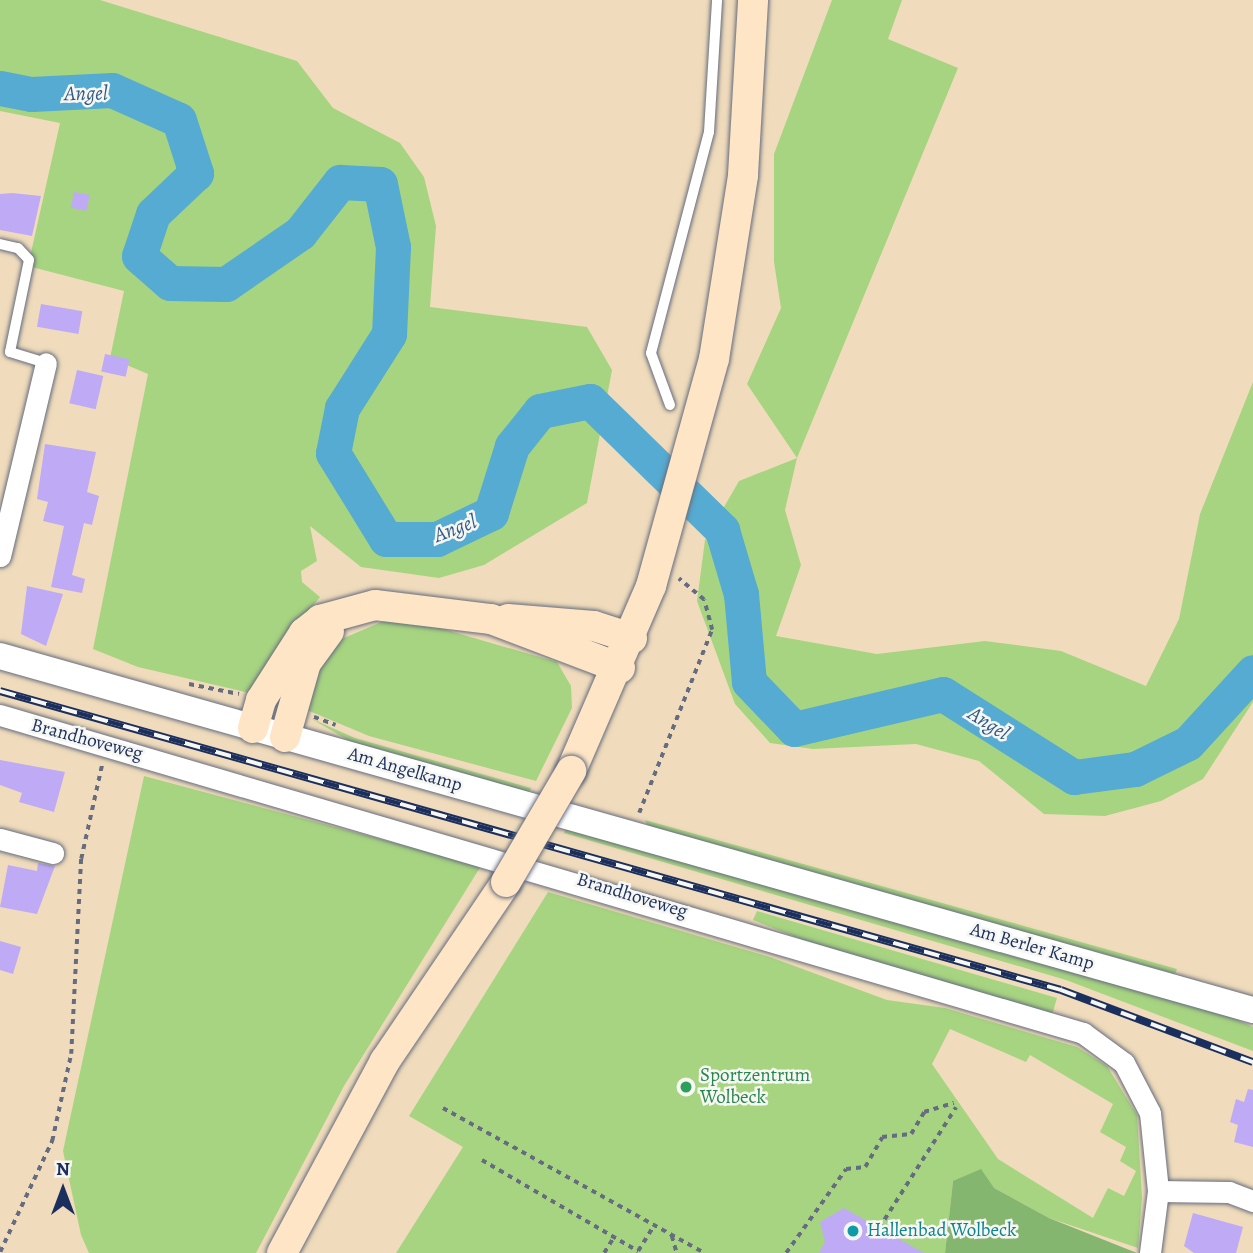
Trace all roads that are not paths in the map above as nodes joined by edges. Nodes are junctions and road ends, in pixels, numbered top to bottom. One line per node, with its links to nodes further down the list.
1 (717, 0): 5 (lane)
2 (753, 0): 10 (main road)
3 (0, 244): 4 (lane)
4 (46, 363): 6 (street)
5 (670, 405)
6 (3, 531): 7 (street)
7 (0, 556)
8 (338, 616): 9 (main road); 14 (main road); 15 (main road)
9 (491, 619): 10 (main road); 12 (main road)
10 (632, 638): 12 (main road)
11 (0, 656): 14 (street, Am Angelkamp)
12 (620, 668): 22 (main road, bridge)
13 (0, 715): 20 (street, Brandhoveweg)
14 (253, 728): 15 (street, Am Angelkamp)
15 (285, 737): 18 (street, Am Angelkamp)
16 (0, 839): 17 (street)
17 (53, 853)
18 (811, 885): 19 (street, Am Berler Kamp)
19 (1253, 1010)
20 (1158, 1191): 21 (street); 23 (street, Brandhoveweg)
21 (1253, 1201)
22 (282, 1253)
23 (1150, 1253)

